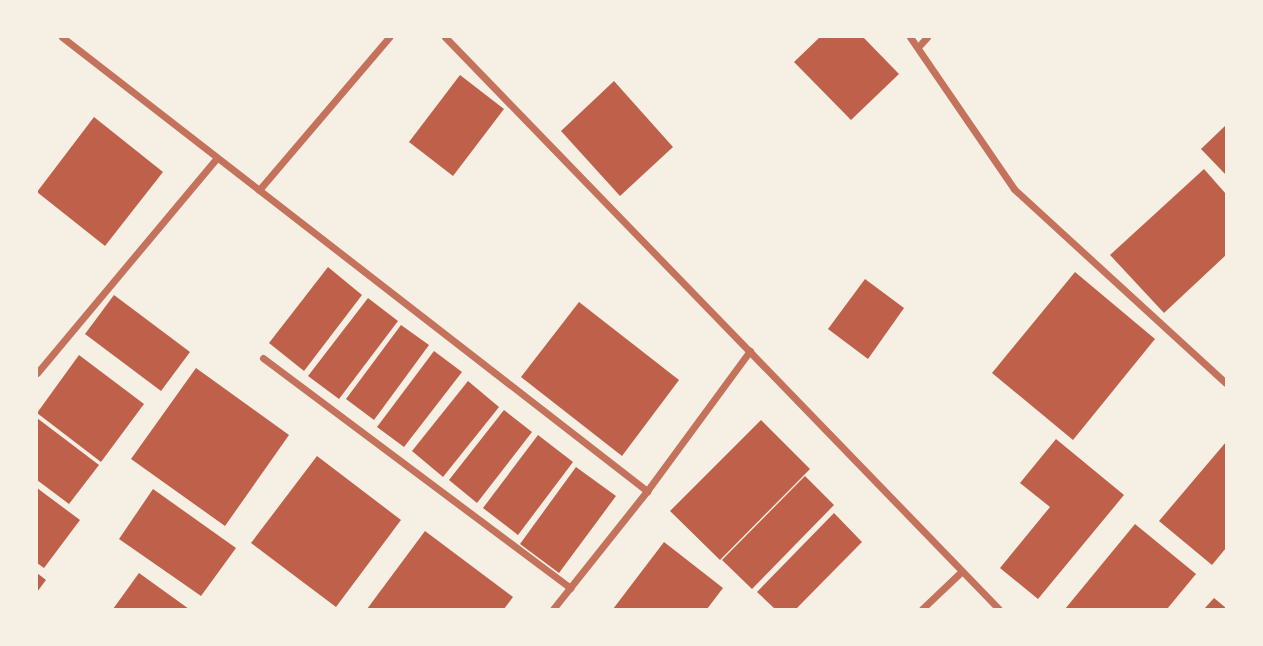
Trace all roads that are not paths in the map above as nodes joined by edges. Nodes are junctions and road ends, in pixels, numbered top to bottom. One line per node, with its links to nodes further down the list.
1 (62, 37): 7 (street)
2 (389, 37): 8 (street)
3 (446, 37): 9 (street)
4 (910, 37): 6 (street)
5 (927, 37): 6 (street)
6 (919, 46): 12 (street)
7 (217, 158): 8 (street); 11 (street)
8 (259, 190): 13 (street)
9 (750, 351): 13 (street); 14 (street)
10 (263, 358): 15 (street)
11 (37, 373)
12 (1226, 383)
13 (647, 491): 15 (street)
14 (962, 571): 17 (street); 18 (street)
15 (570, 587): 16 (street)
16 (553, 609)
17 (922, 609)
18 (999, 609)

